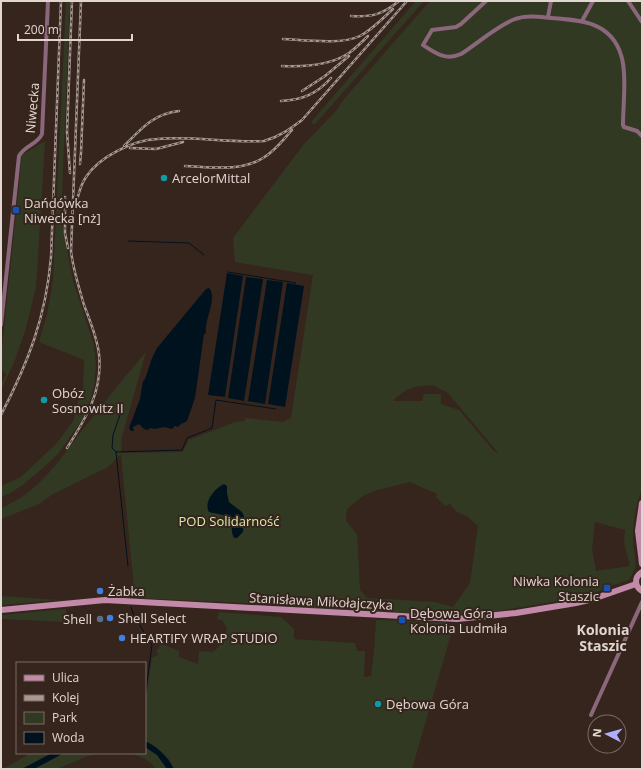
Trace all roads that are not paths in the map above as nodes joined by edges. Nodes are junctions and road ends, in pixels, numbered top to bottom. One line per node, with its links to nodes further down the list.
1 (48, 1): 10 (street, Niwecka)
2 (486, 1): 7 (street)
3 (551, 1): 6 (street)
4 (593, 1): 7 (street)
5 (628, 1): 8 (street)
6 (548, 17)
7 (582, 21): 9 (street)
8 (642, 22)
9 (642, 136)
10 (1, 325)
11 (642, 503): 12 (street)
12 (642, 564)
13 (642, 572): 14 (street)
14 (636, 584): 15 (street); 17 (street, Stanisława Mikołajczyka)
15 (642, 591)
16 (642, 602): 18 (street)
17 (1, 610)
18 (592, 714)

